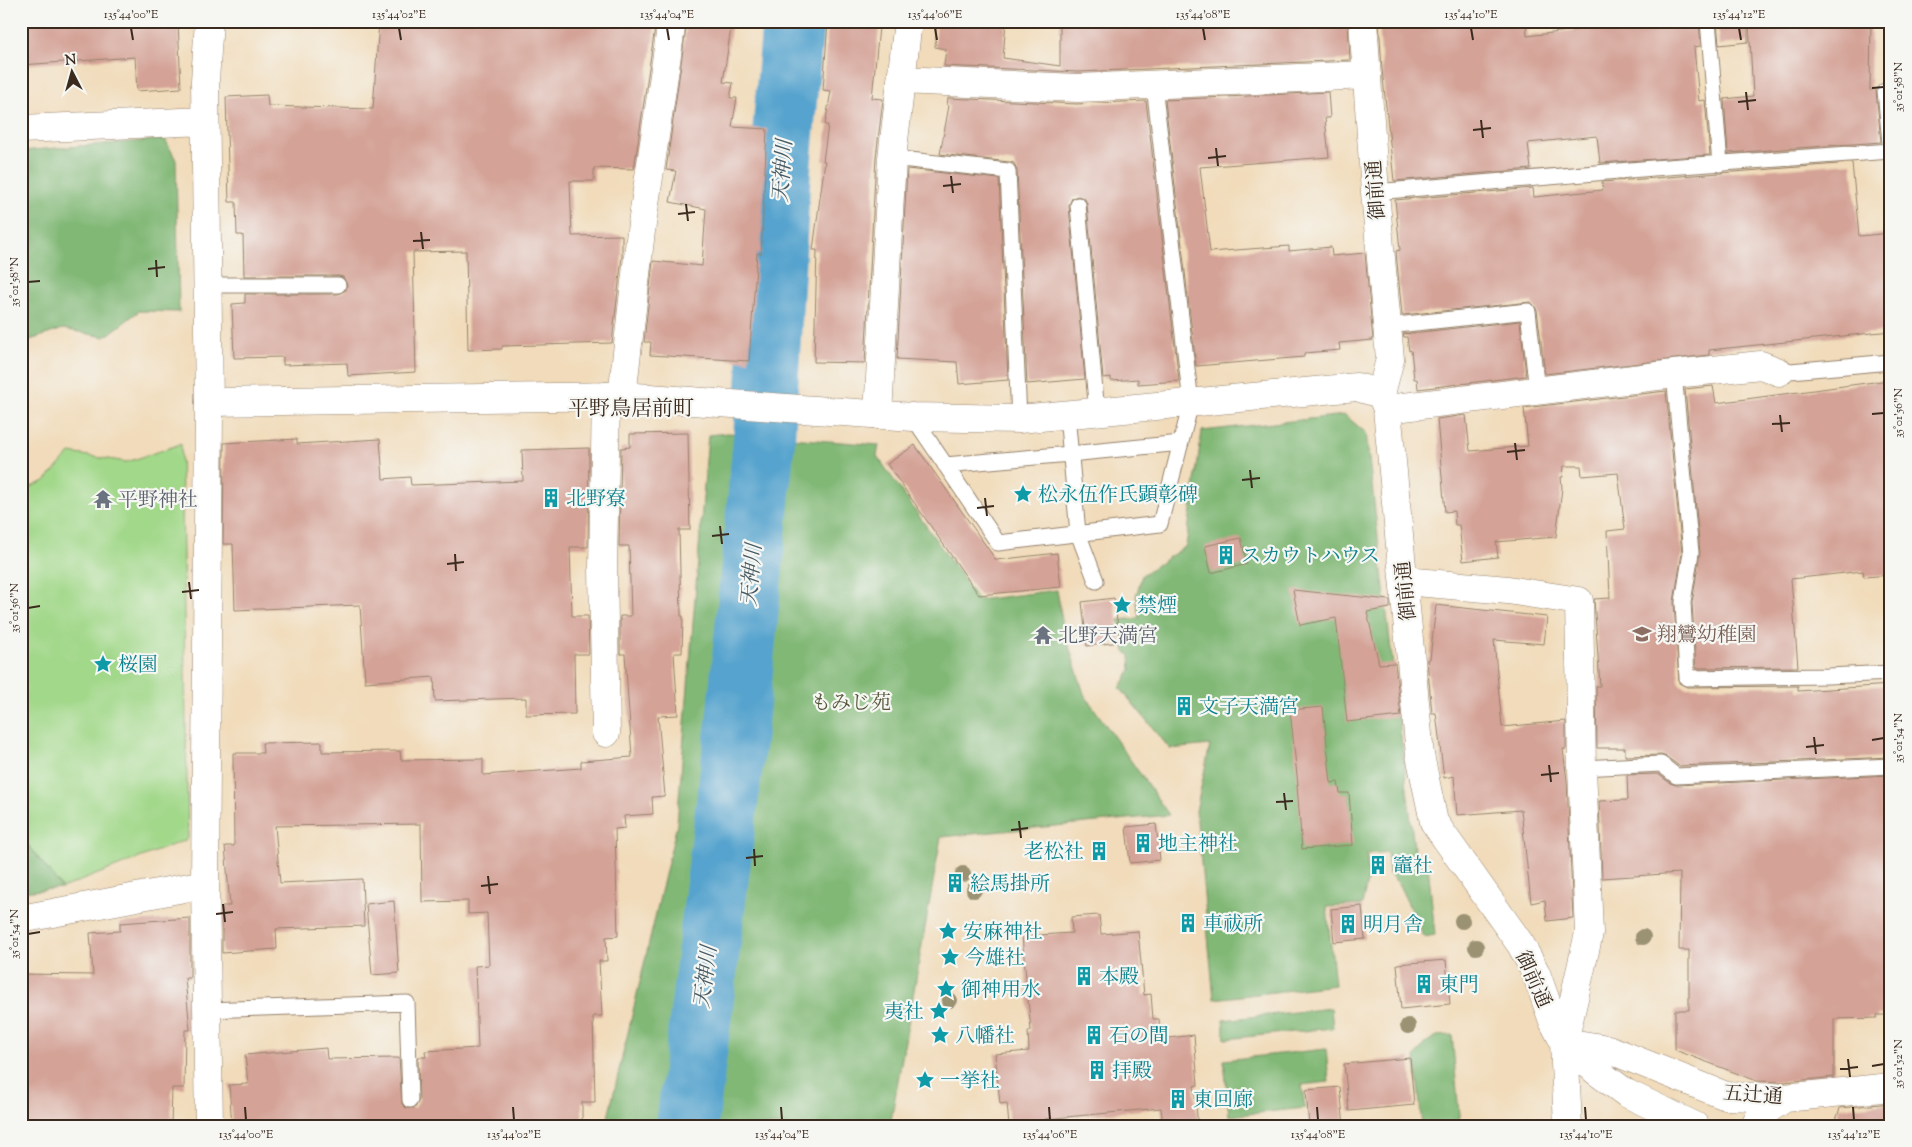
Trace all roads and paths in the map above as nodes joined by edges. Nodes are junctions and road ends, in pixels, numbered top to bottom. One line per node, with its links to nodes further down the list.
1 (210, 21): 10 (street)
2 (672, 21): 24 (street)
3 (908, 21): 7 (street)
4 (1363, 21): 6 (street, 御前通)
5 (1708, 21): 14 (lane)
6 (1367, 75): 8 (street); 15 (street, 御前通)
7 (901, 80): 8 (street); 13 (street)
8 (1154, 85): 27 (lane)
9 (1891, 89): 12 (lane)
10 (206, 120): 11 (street); 17 (street)
11 (21, 129)
12 (1891, 152): 14 (lane)
13 (892, 158): 29 (street); 32 (lane)
14 (1720, 164): 15 (lane)
15 (1375, 192): 19 (street, 御前通)
16 (1078, 205): 28 (lane)
17 (207, 285): 18 (lane); 25 (street)
18 (338, 286)
19 (1387, 326): 23 (lane); 26 (street, 御前通)
20 (1891, 362): 21 (lane)
21 (1779, 372): 22 (street)
22 (1674, 374): 23 (street); 39 (lane)
23 (1537, 391): 26 (street)
24 (614, 396): 25 (street); 29 (street); 40 (street)
25 (208, 402): 43 (street)
26 (1384, 402): 27 (street); 38 (street, 御前通)
27 (1191, 404): 28 (street); 33 (lane)
28 (1097, 413): 30 (street)
29 (878, 415): 31 (street)
30 (1067, 415): 32 (street); 34 (lane)
31 (913, 418): 32 (street); 35 (lane)
32 (1019, 419)
33 (1181, 443): 34 (lane); 36 (lane)
34 (1070, 454): 35 (lane); 36 (lane)
35 (945, 465): 36 (lane)
36 (1078, 533): 37 (lane)
37 (1096, 581)
38 (1404, 581): 42 (street); 46 (street, 御前通)
39 (1891, 672)
40 (606, 733)
41 (1891, 766): 42 (lane)
42 (1582, 768): 46 (street)
43 (205, 884): 44 (street); 45 (street)
44 (21, 919)
45 (207, 1010): 49 (lane); 50 (street)
46 (1564, 1042): 48 (street, 五辻通); 51 (street, 御前通); 52 (street)
47 (1891, 1087): 48 (street, 五辻通)
48 (1786, 1098): 53 (street)
49 (410, 1100)
50 (209, 1126)
51 (1568, 1126)
52 (1695, 1126)
53 (1755, 1126)

